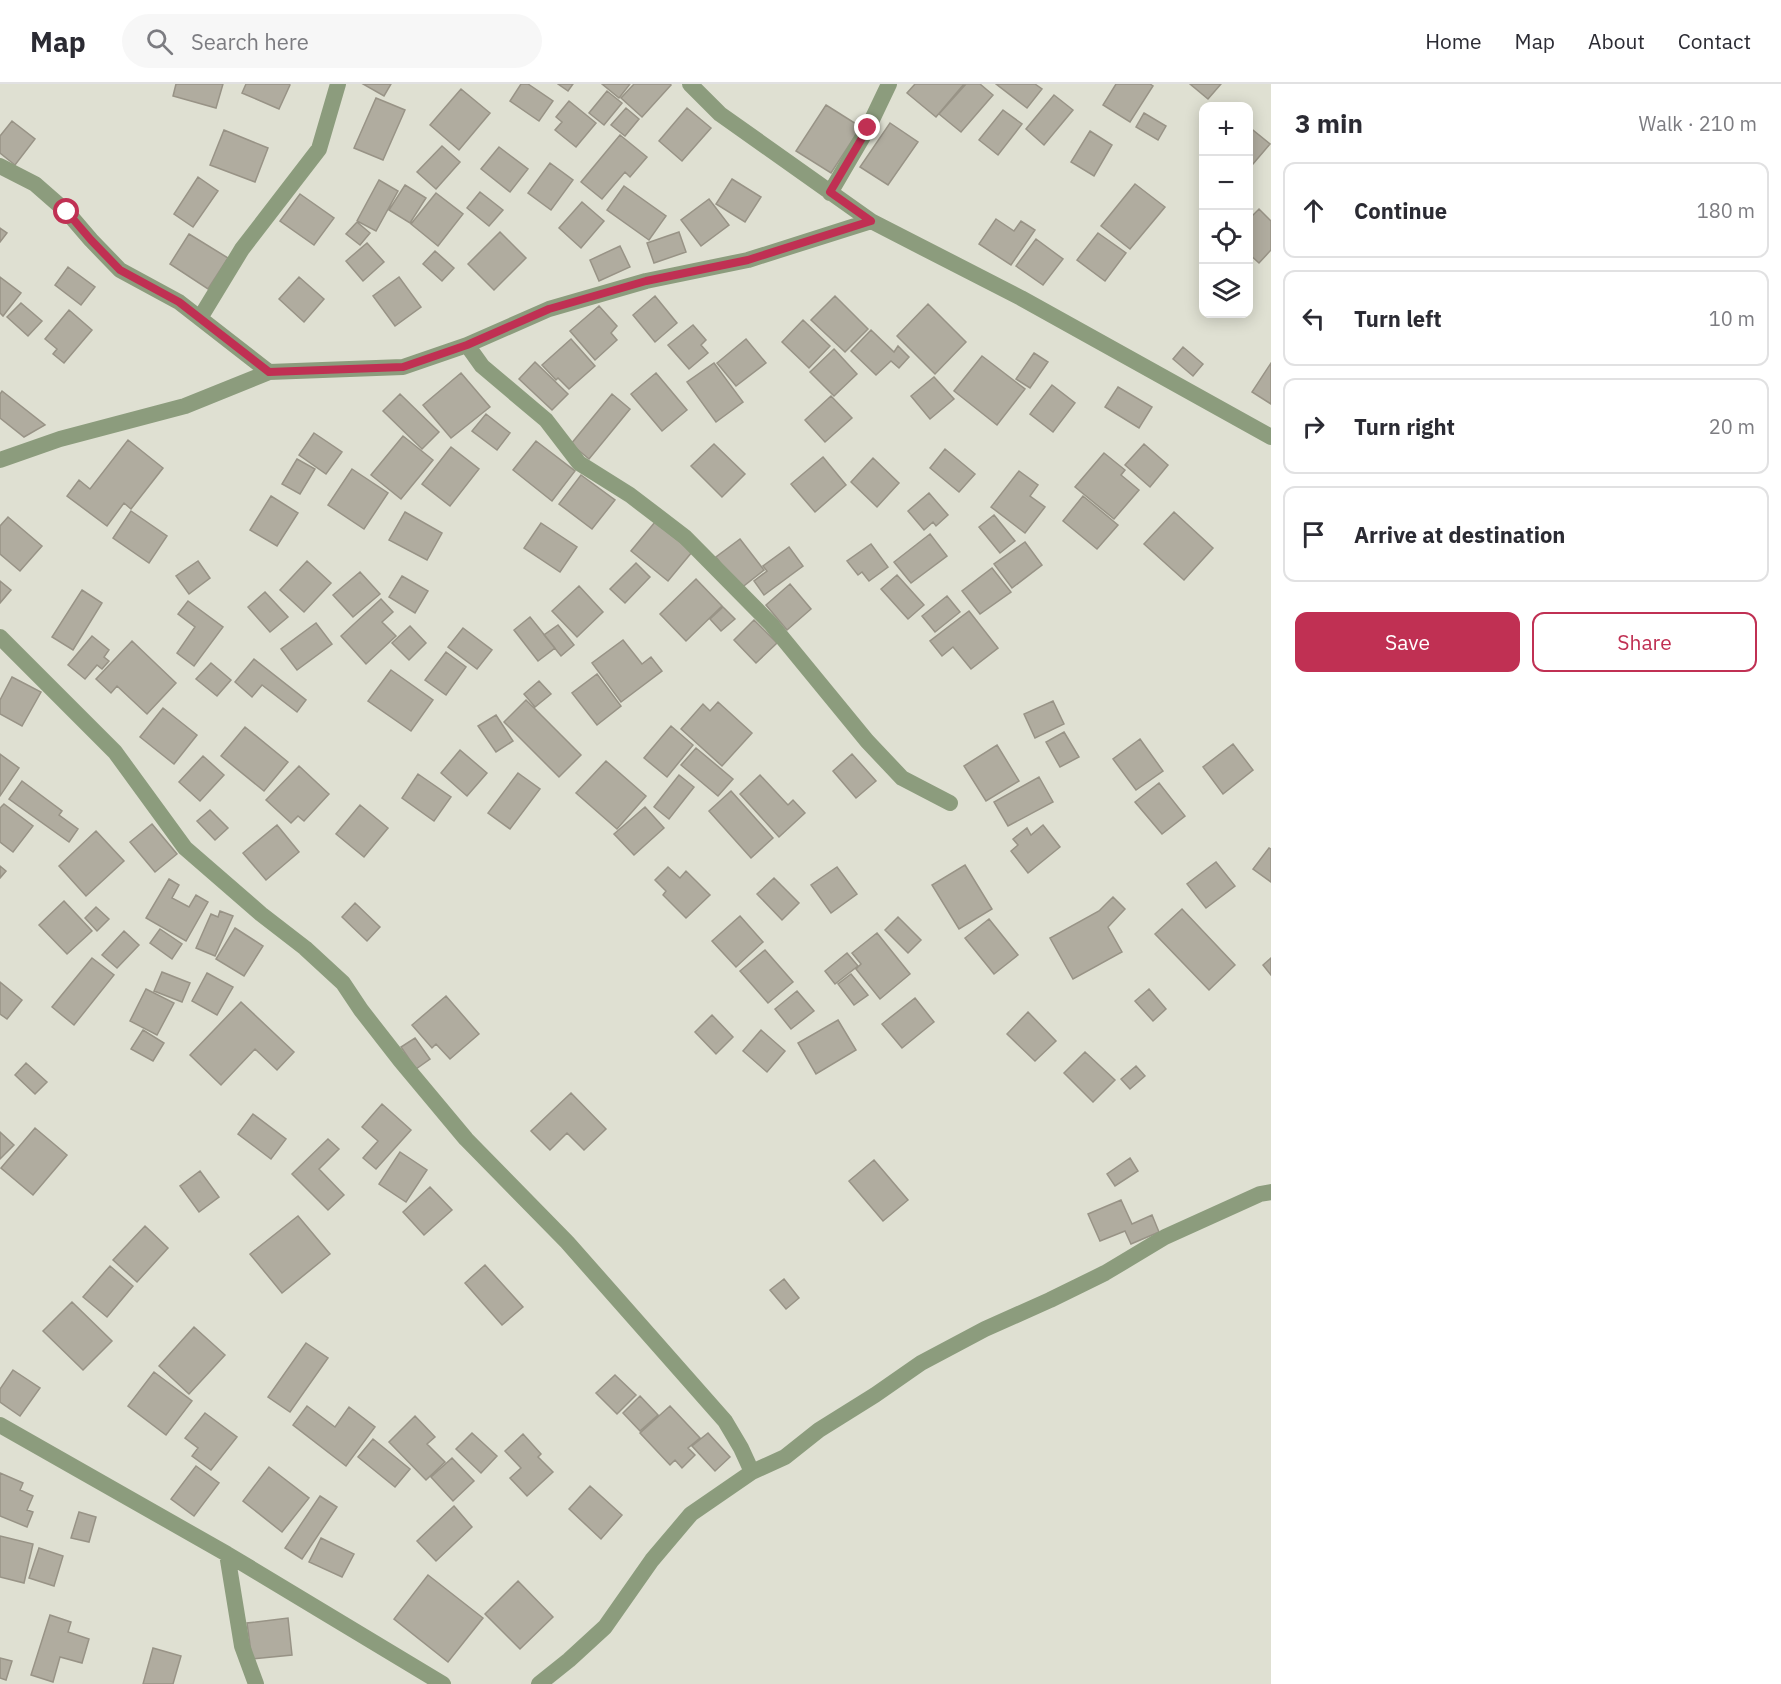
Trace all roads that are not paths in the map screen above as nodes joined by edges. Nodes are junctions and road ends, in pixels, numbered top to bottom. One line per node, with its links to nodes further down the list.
1 (338, 84): 7 (street)
2 (690, 84): 5 (street)
3 (889, 84): 5 (street)
4 (0, 166): 7 (street)
5 (830, 192): 6 (street)
6 (871, 221): 8 (street); 10 (street)
7 (200, 318): 9 (street)
8 (467, 345): 9 (street); 13 (street)
9 (269, 372): 11 (street)
10 (1271, 437)
11 (0, 460)
12 (0, 637): 16 (street)
13 (950, 803)
14 (1271, 1192): 16 (street)
15 (0, 1425): 17 (street)
16 (752, 1472): 20 (street)
17 (226, 1554): 18 (street); 19 (street)
18 (256, 1684)
19 (443, 1684)
20 (539, 1684)

